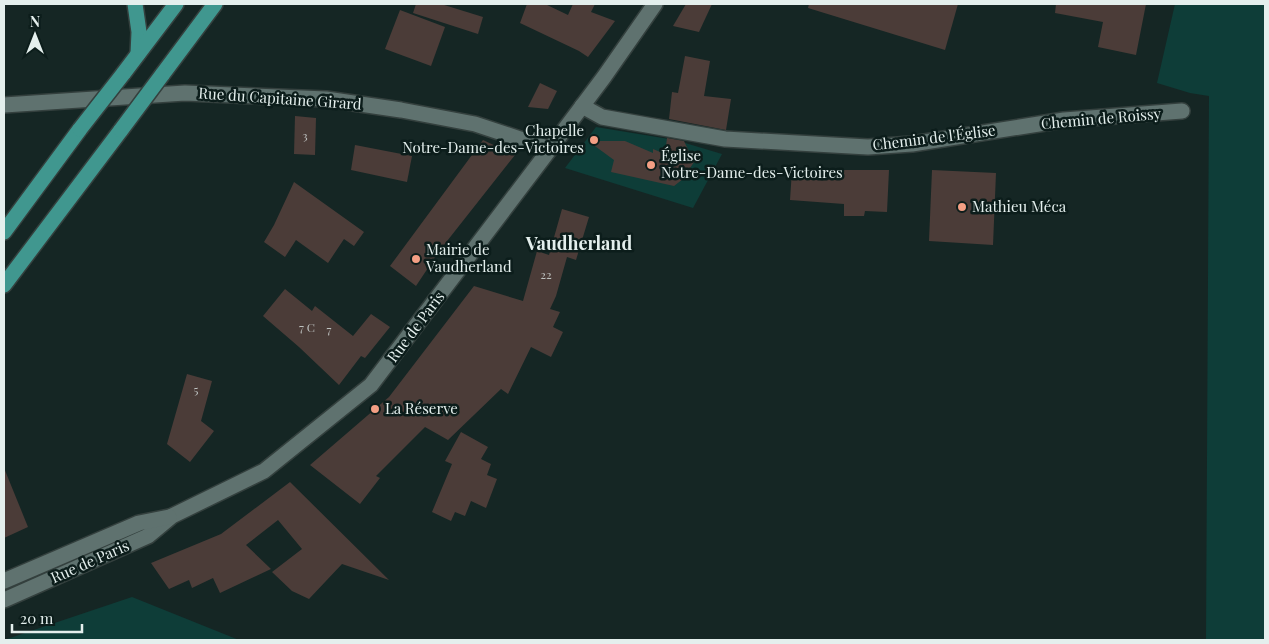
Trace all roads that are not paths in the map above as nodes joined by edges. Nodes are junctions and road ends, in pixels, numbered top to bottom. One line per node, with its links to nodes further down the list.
1 (135, 4): 5 (main road)
2 (176, 4): 5 (main road)
3 (215, 4): 12 (main road, bridge)
4 (655, 4): 7 (street, Rue de Paris)
5 (138, 54): 11 (main road, bridge)
6 (4, 105): 10 (street, Rue du Capitaine Girard)
7 (582, 106): 9 (street, Chemin de l'Église); 10 (street, Rue de Paris)
8 (1182, 111): 9 (street, Chemin de Roissy)
9 (1020, 127)
10 (550, 149): 13 (street, Rue de Paris)
11 (4, 232)
12 (4, 285)
13 (172, 516): 14 (street, Rue de Paris); 15 (street, Rue de Paris)
14 (4, 581)
15 (4, 600)

